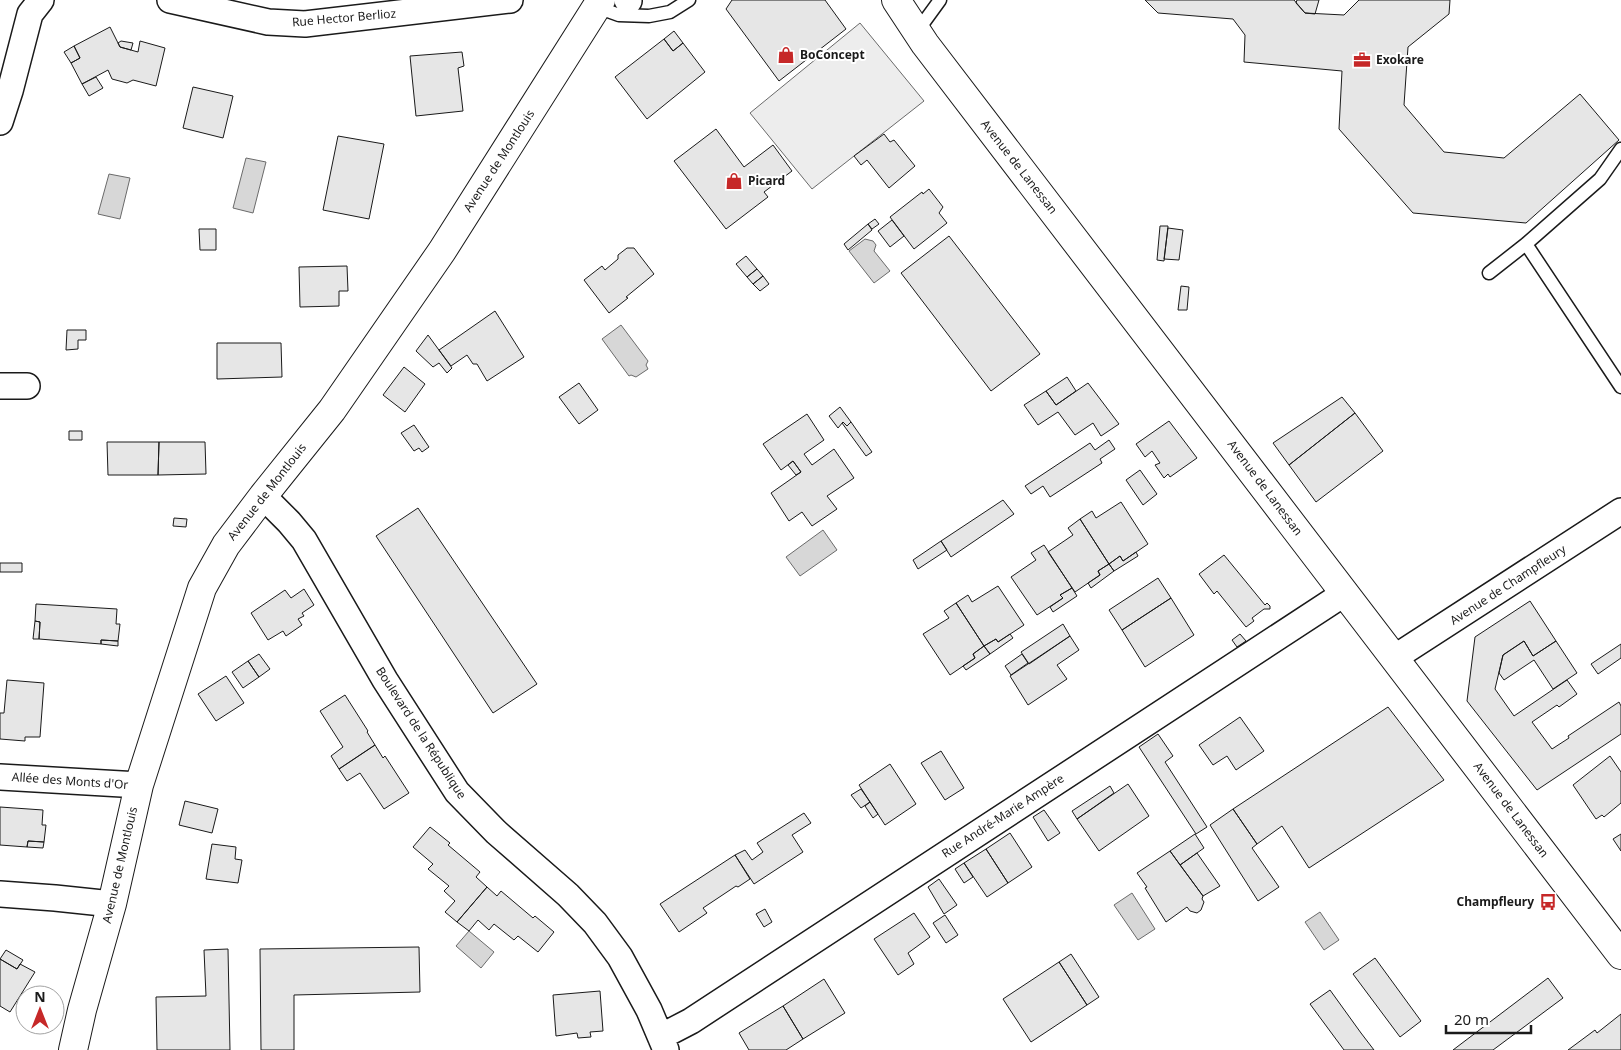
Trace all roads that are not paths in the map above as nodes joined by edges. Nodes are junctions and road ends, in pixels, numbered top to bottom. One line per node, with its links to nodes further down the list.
1 (41, 0): 10 (street)
2 (170, 0): 8 (street, Rue Hector Berlioz)
3 (510, 0): 8 (street, Rue Hector Berlioz)
4 (689, 0): 7 (lane)
5 (891, 0): 9 (main road, Avenue de Lanessan)
6 (940, 0): 9 (lane)
7 (600, 3): 17 (main road, Avenue de Montlouis)
8 (262, 11)
9 (907, 18): 19 (main road, Avenue de Lanessan)
10 (0, 122)
11 (1621, 149): 12 (lane)
12 (1526, 244): 13 (lane); 16 (lane)
13 (1489, 273)
14 (0, 386): 15 (street)
15 (27, 386)
16 (1621, 386)
17 (263, 496): 22 (main road, Avenue de Montlouis); 26 (street, Boulevard de la République)
18 (1621, 511): 20 (street, Avenue de Champfleury)
19 (1345, 593): 20 (main road, Avenue de Lanessan); 26 (street, Rue André-Marie Ampère)
20 (1394, 658): 25 (main road, Avenue de Lanessan)
21 (0, 777): 22 (street, Allée des Monts d'Or)
22 (139, 785): 24 (main road, Avenue de Montlouis)
23 (0, 894): 24 (street)
24 (112, 904): 27 (main road, Avenue de Montlouis)
25 (1621, 954)
26 (663, 1044)
27 (73, 1050)

